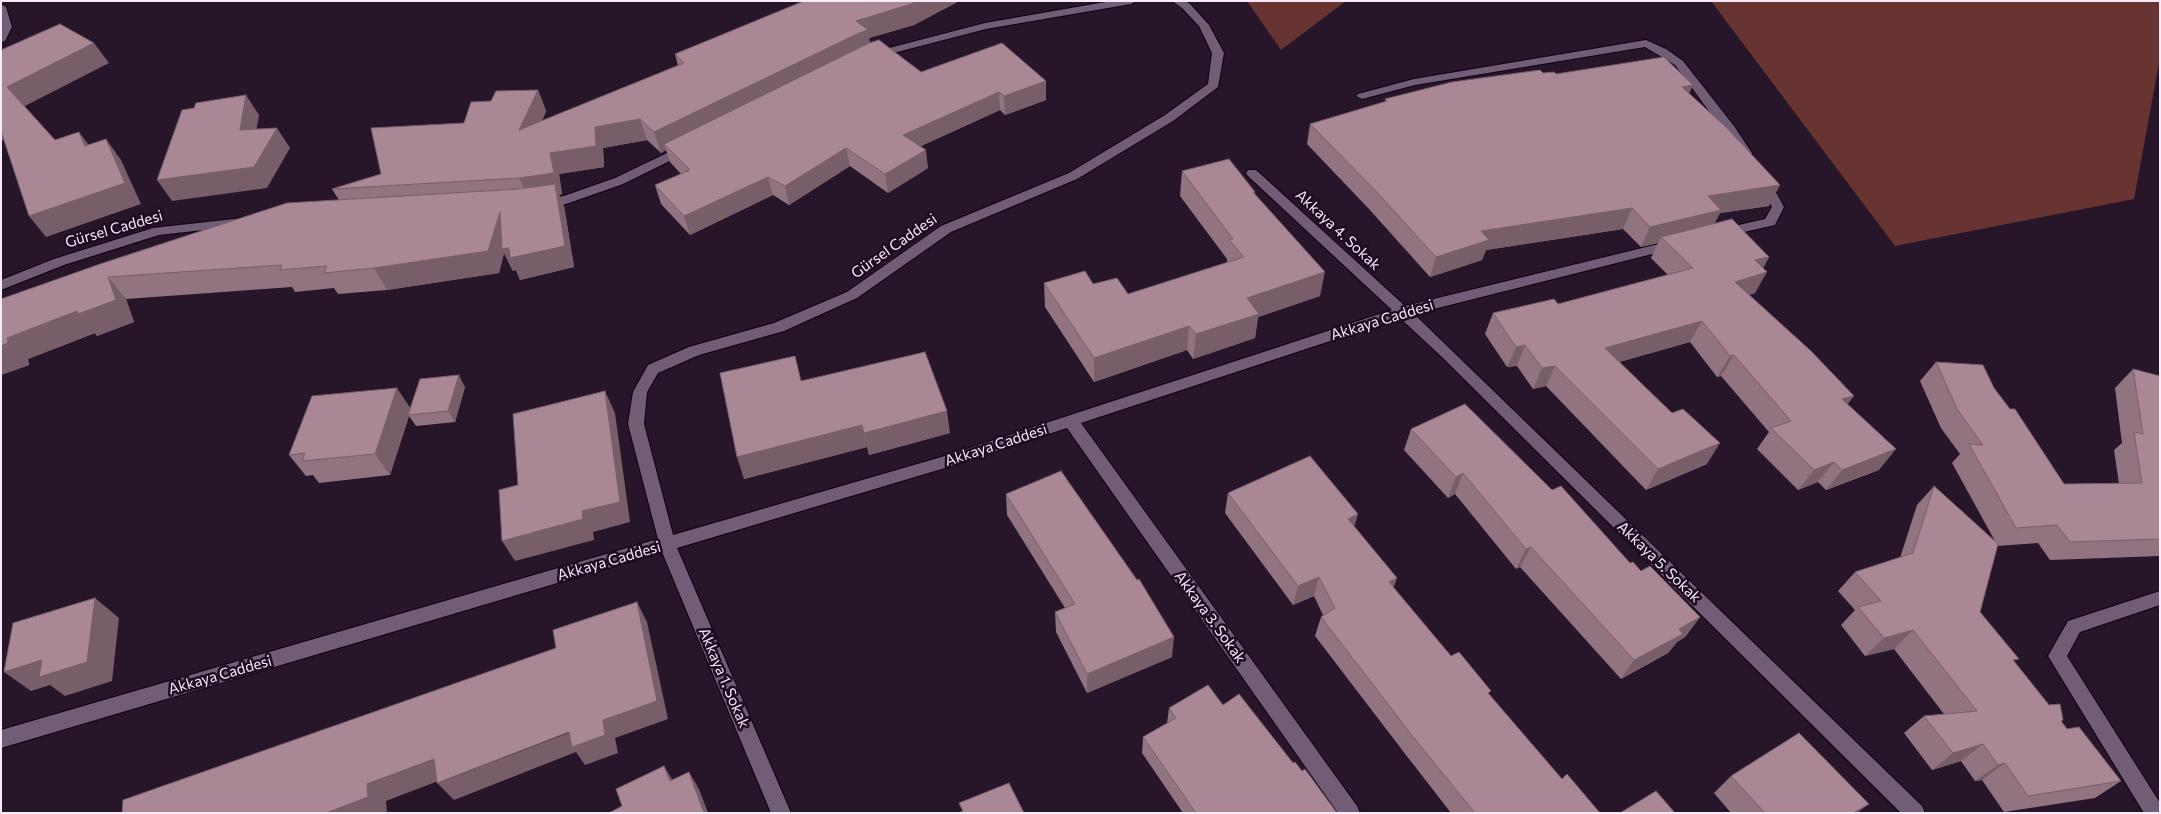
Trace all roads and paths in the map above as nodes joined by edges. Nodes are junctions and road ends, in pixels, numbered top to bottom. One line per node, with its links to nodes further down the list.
1 (1131, 1): 5 (street)
2 (1177, 1): 16 (street, Gürsel Caddesi)
3 (1, 7): 4 (street)
4 (1, 39)
5 (858, 62)
6 (1362, 96): 11 (street)
7 (699, 141): 9 (street)
8 (1252, 173): 14 (street, Akkaya 4. Sokak)
9 (528, 205)
10 (253, 222): 13 (street, Gürsel Caddesi)
11 (1704, 237)
12 (1686, 241): 14 (street, Akkaya Caddesi)
13 (1, 285)
14 (1402, 312): 15 (street, Akkaya Caddesi); 21 (street, Akkaya 5. Sokak)
15 (1070, 420): 16 (street, Akkaya Caddesi); 20 (street, Akkaya 3. Sokak)
16 (668, 544): 18 (street, Akkaya Caddesi); 19 (street, Akkaya 1. Sokak)
17 (2160, 598): 22 (street)
18 (1, 739)
19 (781, 813)
20 (1350, 813)
21 (1915, 813)
22 (2155, 813)

